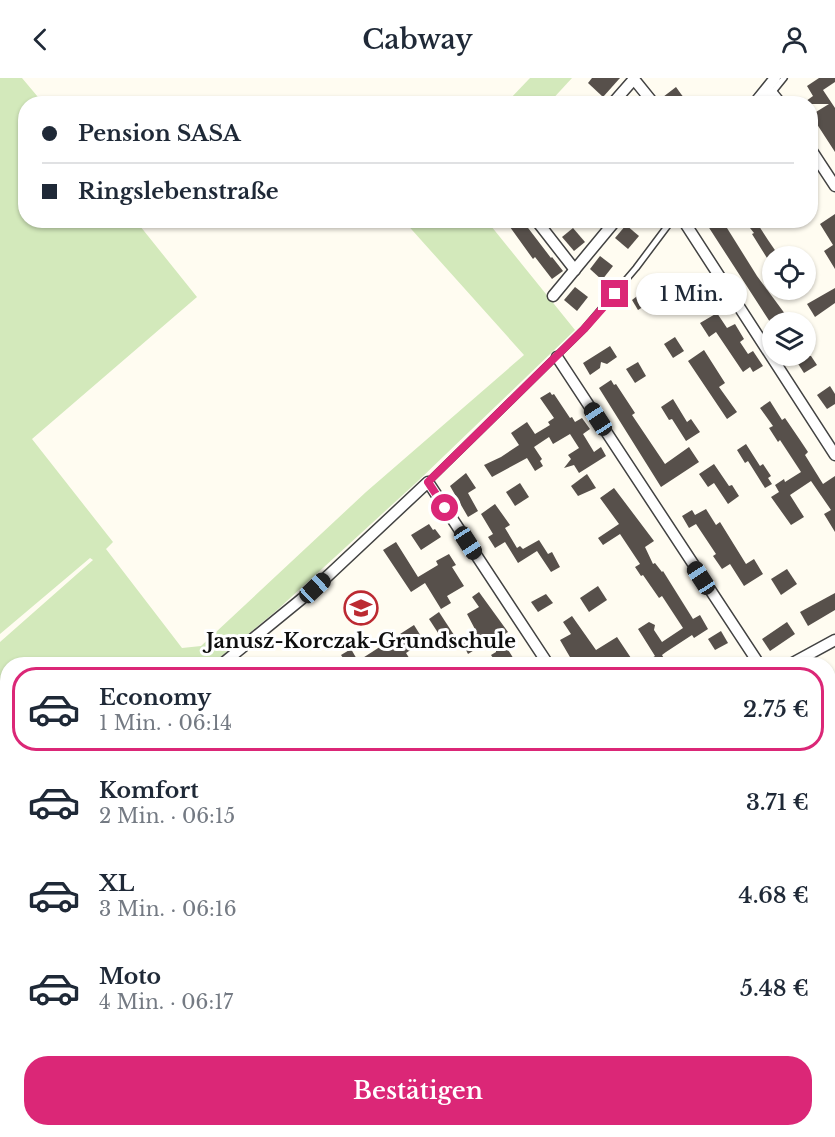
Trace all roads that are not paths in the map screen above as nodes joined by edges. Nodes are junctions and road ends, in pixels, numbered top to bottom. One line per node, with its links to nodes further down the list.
1 (775, 78): 7 (street)
2 (784, 78): 4 (lane)
3 (634, 79): 5 (street); 6 (street)
4 (772, 93): 8 (lane); 9 (street)
5 (619, 96)
6 (648, 96)
7 (760, 96)
8 (770, 96)
9 (774, 96)
10 (818, 160): 11 (street)
11 (835, 186)
12 (542, 228): 16 (street)
13 (609, 228): 16 (street)
14 (666, 228): 18 (lane)
15 (688, 228): 19 (street)
16 (575, 270): 17 (street)
17 (553, 296)
18 (557, 357): 20 (lane); 24 (street)
19 (835, 455)
20 (428, 482): 22 (street); 23 (street)
21 (835, 640): 25 (street)
22 (231, 657)
23 (543, 657)
24 (754, 657)
25 (804, 657)

